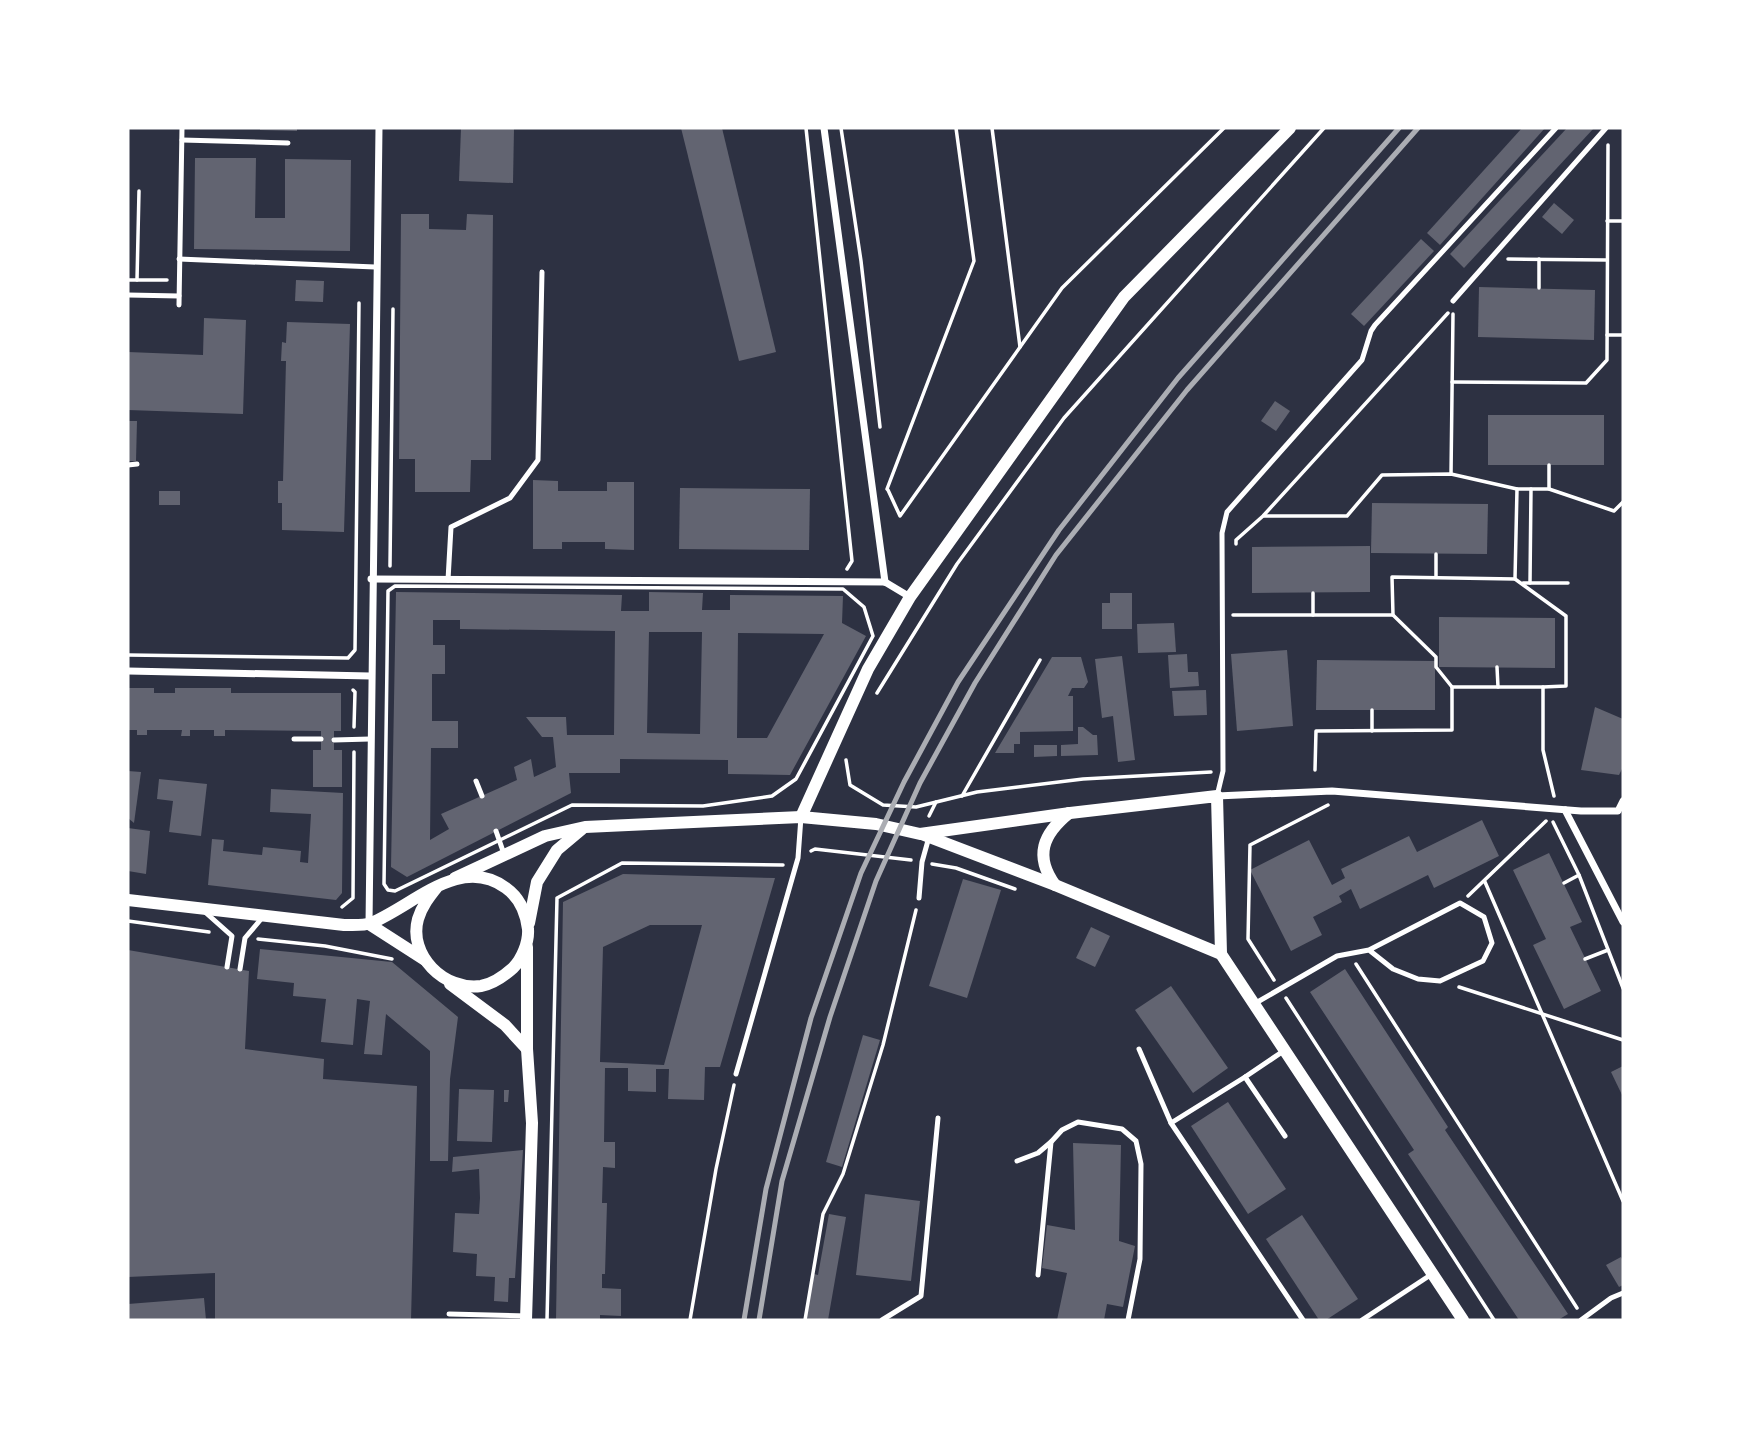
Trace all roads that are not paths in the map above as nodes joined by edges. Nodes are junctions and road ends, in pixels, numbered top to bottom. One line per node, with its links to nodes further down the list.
1 (182, 128): 7 (lane)
2 (379, 128): 10 (street)
3 (824, 128): 20 (street)
4 (1290, 128): 21 (street)
5 (1556, 128): 30 (lane)
6 (1606, 128): 14 (lane)
7 (182, 140): 8 (lane); 9 (lane)
8 (288, 143)
9 (179, 259): 10 (lane); 13 (lane)
10 (375, 267): 18 (street)
11 (542, 272): 19 (lane)
12 (128, 295): 13 (lane)
13 (179, 296): 15 (lane)
14 (1453, 301)
15 (179, 305)
16 (128, 464): 17 (lane)
17 (137, 464)
18 (371, 579): 19 (street); 23 (street)
19 (448, 580): 20 (street)
20 (885, 582): 21 (street)
21 (911, 597): 34 (street)
22 (128, 671): 23 (street)
23 (370, 676): 26 (street)
24 (294, 739): 25 (lane)
25 (321, 739)
26 (370, 739): 27 (lane); 47 (street)
27 (334, 740)
28 (476, 781): 29 (lane)
29 (482, 796)
30 (1217, 796): 32 (street); 33 (street); 50 (street)
31 (1623, 801): 32 (street)
32 (1565, 810): 46 (street)
33 (1070, 813): 37 (street); 40 (street)
34 (801, 817): 35 (street); 37 (street); 59 (lane)
35 (585, 827): 38 (street); 48 (street)
36 (496, 831): 38 (lane)
37 (925, 836): 40 (street); 42 (lane)
38 (504, 853): 39 (street)
39 (455, 878): 41 (street); 48 (street)
40 (1055, 885): 50 (street)
41 (437, 887): 47 (street); 51 (street)
42 (919, 898)
43 (128, 900): 44 (street)
44 (201, 908): 45 (street); 52 (lane)
45 (264, 915): 47 (street); 53 (lane)
46 (1623, 922)
47 (369, 924): 51 (street)
48 (527, 937): 54 (street); 56 (street)
49 (1369, 950): 49 (lane); 55 (lane)
50 (1221, 954): 55 (street)
51 (425, 960): 54 (street)
52 (228, 967)
53 (240, 969)
54 (439, 975): 56 (street)
55 (1254, 1004): 58 (street)
56 (527, 1049): 70 (street)
57 (1139, 1049): 62 (lane)
58 (1284, 1050): 60 (lane); 66 (street)
59 (736, 1074)
60 (1245, 1077): 62 (lane); 63 (lane)
61 (938, 1118): 72 (lane)
62 (1171, 1124): 74 (lane)
63 (1284, 1136)
64 (1051, 1142): 65 (lane); 67 (lane); 73 (lane)
65 (1017, 1161)
66 (1432, 1274): 75 (lane); 76 (street)
67 (1038, 1275)
68 (1623, 1293): 71 (lane)
69 (449, 1314): 70 (lane)
70 (526, 1318)
71 (1583, 1319)
72 (882, 1320)
73 (1128, 1320)
74 (1303, 1320)
75 (1362, 1320)
76 (1462, 1320)

